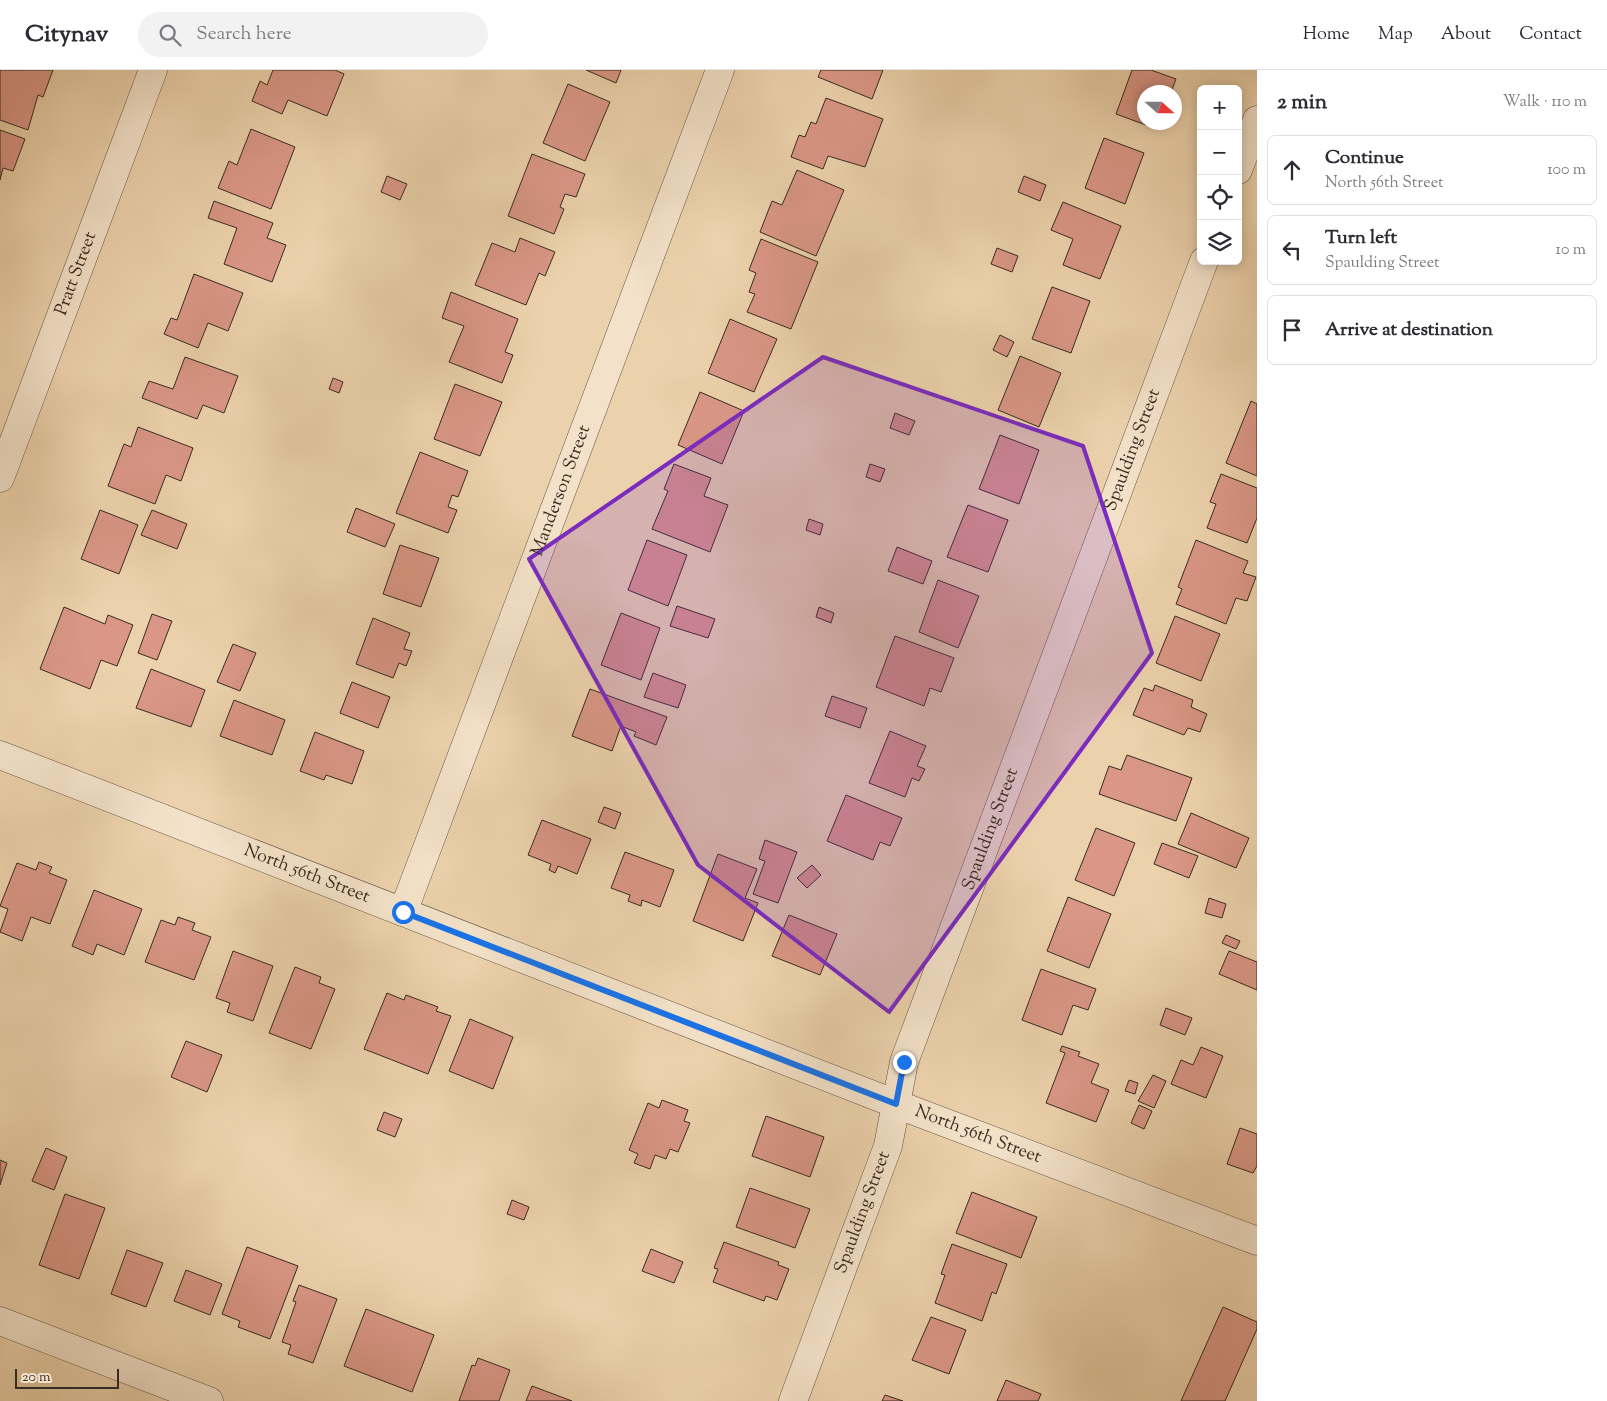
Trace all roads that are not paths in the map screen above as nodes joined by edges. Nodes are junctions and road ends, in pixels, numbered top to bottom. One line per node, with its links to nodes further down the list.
1 (153, 70): 6 (street, Pratt Street)
2 (720, 70): 8 (street, Manderson Street)
3 (1257, 120): 4 (street)
4 (1242, 159)
5 (1203, 265): 9 (street, Spaulding Street)
6 (0, 478)
7 (0, 754): 8 (street, North 56th Street)
8 (403, 912): 9 (street, North 56th Street)
9 (896, 1104): 10 (street, North 56th Street); 13 (street, Spaulding Street)
10 (1257, 1241)
11 (0, 1321): 12 (street)
12 (209, 1401)
13 (793, 1401)

